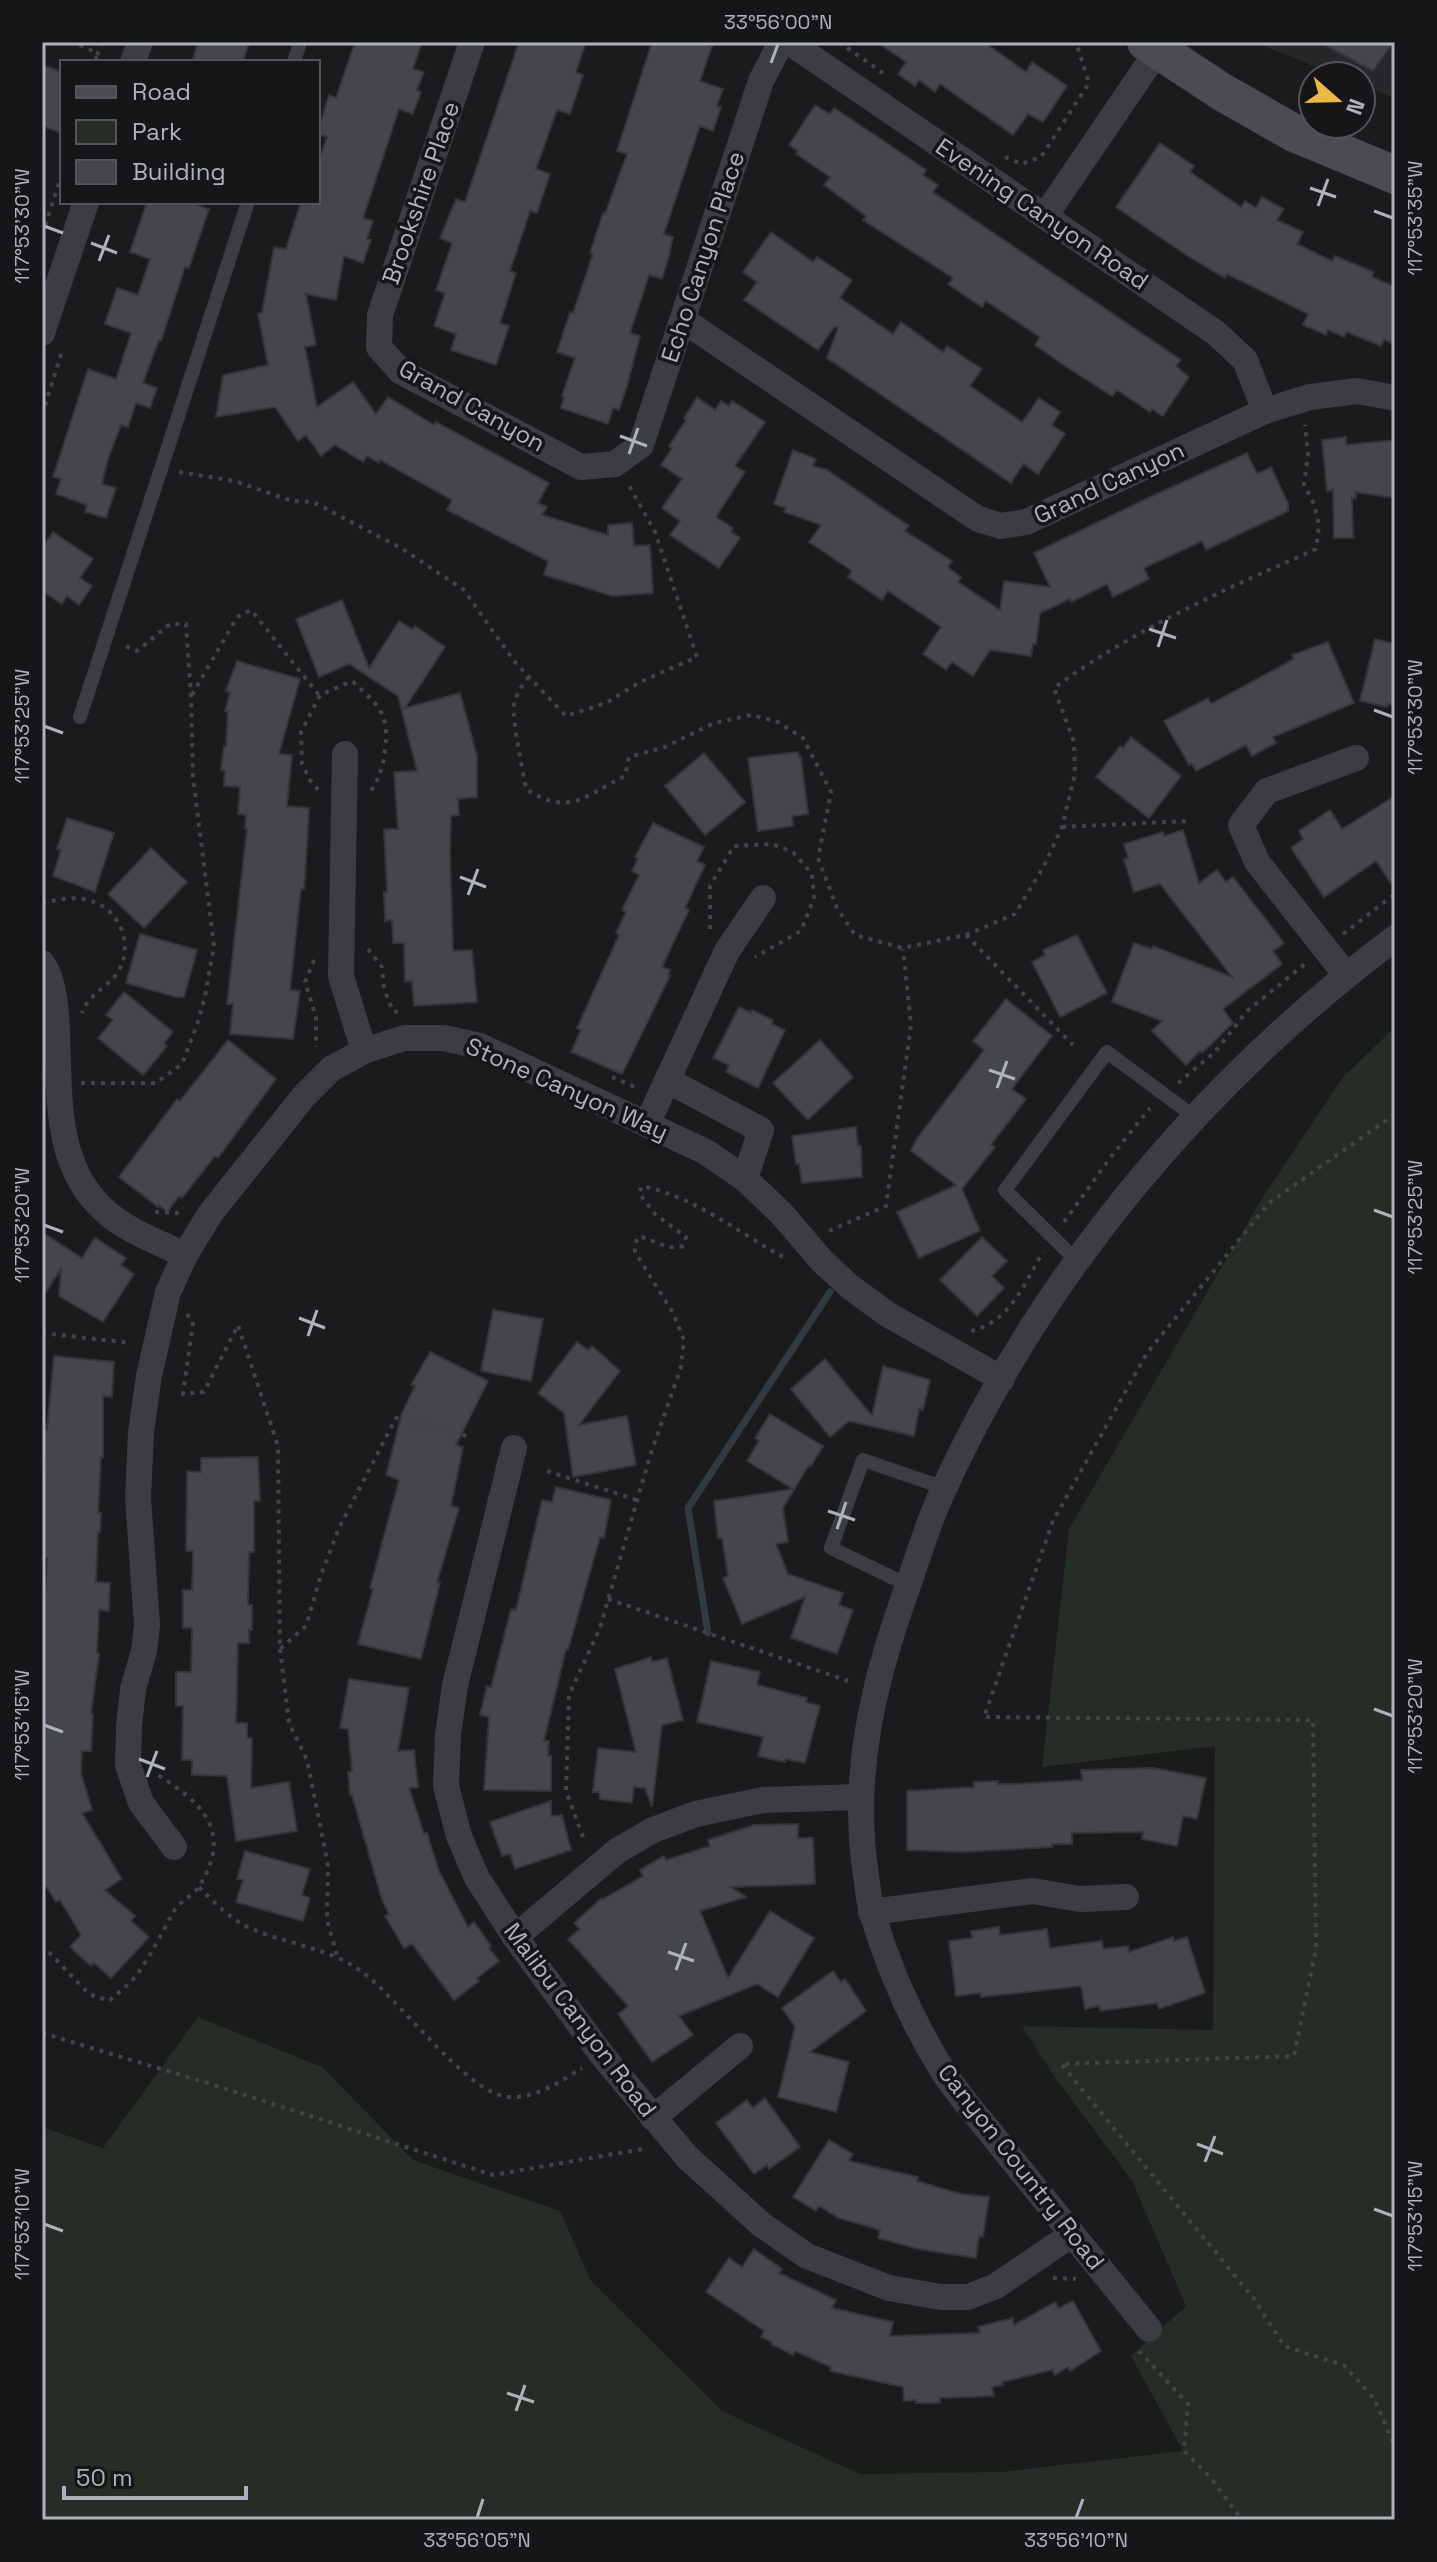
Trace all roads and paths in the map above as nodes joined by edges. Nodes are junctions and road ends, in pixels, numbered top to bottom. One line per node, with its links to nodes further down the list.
1 (70, 42): 9 (path)
2 (102, 42): 9 (path)
3 (472, 42): 21 (street, Brookshire Place)
4 (781, 42): 19 (street, Echo Canyon Place)
5 (789, 42): 17 (street, Evening Canyon Road)
6 (839, 42): 11 (path)
7 (1076, 42): 12 (path)
8 (1152, 46): 13 (main road); 17 (street)
9 (97, 55): 10 (path)
10 (97, 60)
11 (890, 78)
12 (1005, 157)
13 (1395, 175)
14 (60, 180): 18 (path)
15 (85, 204): 20 (street)
16 (247, 204): 25 (lane)
17 (1045, 216): 23 (street, Evening Canyon Road)
18 (42, 235)
19 (683, 320): 23 (street, Grand Canyon); 26 (street, Echo Canyon Place)
20 (42, 333)
21 (379, 347): 26 (street, Grand Canyon)
22 (1395, 398): 23 (street, Grand Canyon)
23 (1265, 411)
24 (1304, 418): 37 (path)
25 (161, 467): 27 (lane); 28 (path)
26 (620, 470): 28 (path)
27 (116, 608): 30 (path); 31 (lane)
28 (529, 677): 46 (path)
29 (320, 695): 30 (path); 34 (path); 35 (path)
30 (191, 697): 59 (path)
31 (80, 717)
32 (345, 754): 54 (street)
33 (1356, 758): 45 (street)
34 (368, 796)
35 (325, 799)
36 (1189, 821): 37 (path)
37 (1062, 827): 42 (path)
38 (1395, 894): 45 (path)
39 (763, 898): 57 (street)
40 (42, 903): 52 (path)
41 (711, 933): 48 (path)
42 (966, 935): 46 (path); 53 (path)
43 (1395, 938): 50 (street, Canyon Country Road)
44 (366, 943): 51 (path)
45 (1325, 947): 50 (street); 58 (path)
46 (903, 948): 66 (path)
47 (316, 950): 55 (path)
48 (746, 961)
49 (42, 963): 69 (street)
50 (1346, 975): 61 (street, Canyon Country Road)
51 (405, 1014)
52 (81, 1026)
53 (1073, 1045)
54 (364, 1051): 62 (street, Stone Canyon Way); 69 (street, Stone Canyon Way)
55 (313, 1056)
56 (607, 1075): 57 (path)
57 (655, 1080): 62 (street); 63 (street)
58 (1165, 1095): 61 (lane); 67 (path); 67 (lane)
59 (82, 1096)
60 (1395, 1114): 104 (path)
61 (1196, 1118): 70 (street, Canyon Country Road)
62 (647, 1124): 63 (street, Stone Canyon Way)
63 (745, 1179): 75 (street, Stone Canyon Way)
64 (188, 1202): 65 (path)
65 (146, 1212)
66 (819, 1222)
67 (1053, 1237): 70 (lane); 72 (path)
68 (786, 1245): 80 (path)
69 (185, 1255): 88 (street, Stone Canyon Way)
70 (1077, 1261): 75 (street, Canyon Country Road)
71 (179, 1318): 83 (path)
72 (967, 1332)
73 (42, 1333): 74 (path)
74 (139, 1344)
75 (1002, 1379): 79 (street, Canyon Country Road)
76 (471, 1437): 83 (path)
77 (514, 1448): 92 (street, Malibu Canyon Road)
78 (547, 1471): 80 (path)
79 (945, 1488): 81 (street, Canyon Country Road); 81 (lane)
80 (637, 1500): 82 (path)
81 (908, 1585): 86 (street, Canyon Country Road)
82 (608, 1599): 84 (path); 87 (path)
83 (280, 1649): 94 (path)
84 (848, 1681)
85 (151, 1771): 89 (path)
86 (860, 1797): 91 (street, Canyon Country Road); 92 (street)
87 (583, 1837)
88 (174, 1847)
89 (199, 1887): 93 (path); 94 (path)
90 (1126, 1897): 91 (street)
91 (871, 1912): 100 (street, Canyon Country Road)
92 (515, 1937): 97 (street, Malibu Canyon Road)
93 (42, 1945)
94 (338, 1959): 97 (path)
95 (42, 2033): 99 (path)
96 (740, 2046): 98 (street)
97 (602, 2055): 98 (street, Malibu Canyon Road)
98 (653, 2118): 100 (street, Malibu Canyon Road)
99 (654, 2147)
100 (1071, 2235): 103 (street, Canyon Country Road)
101 (1044, 2277): 102 (path)
102 (1078, 2279)
103 (1142, 2338): 105 (path)
104 (1395, 2448)
105 (1242, 2520)

